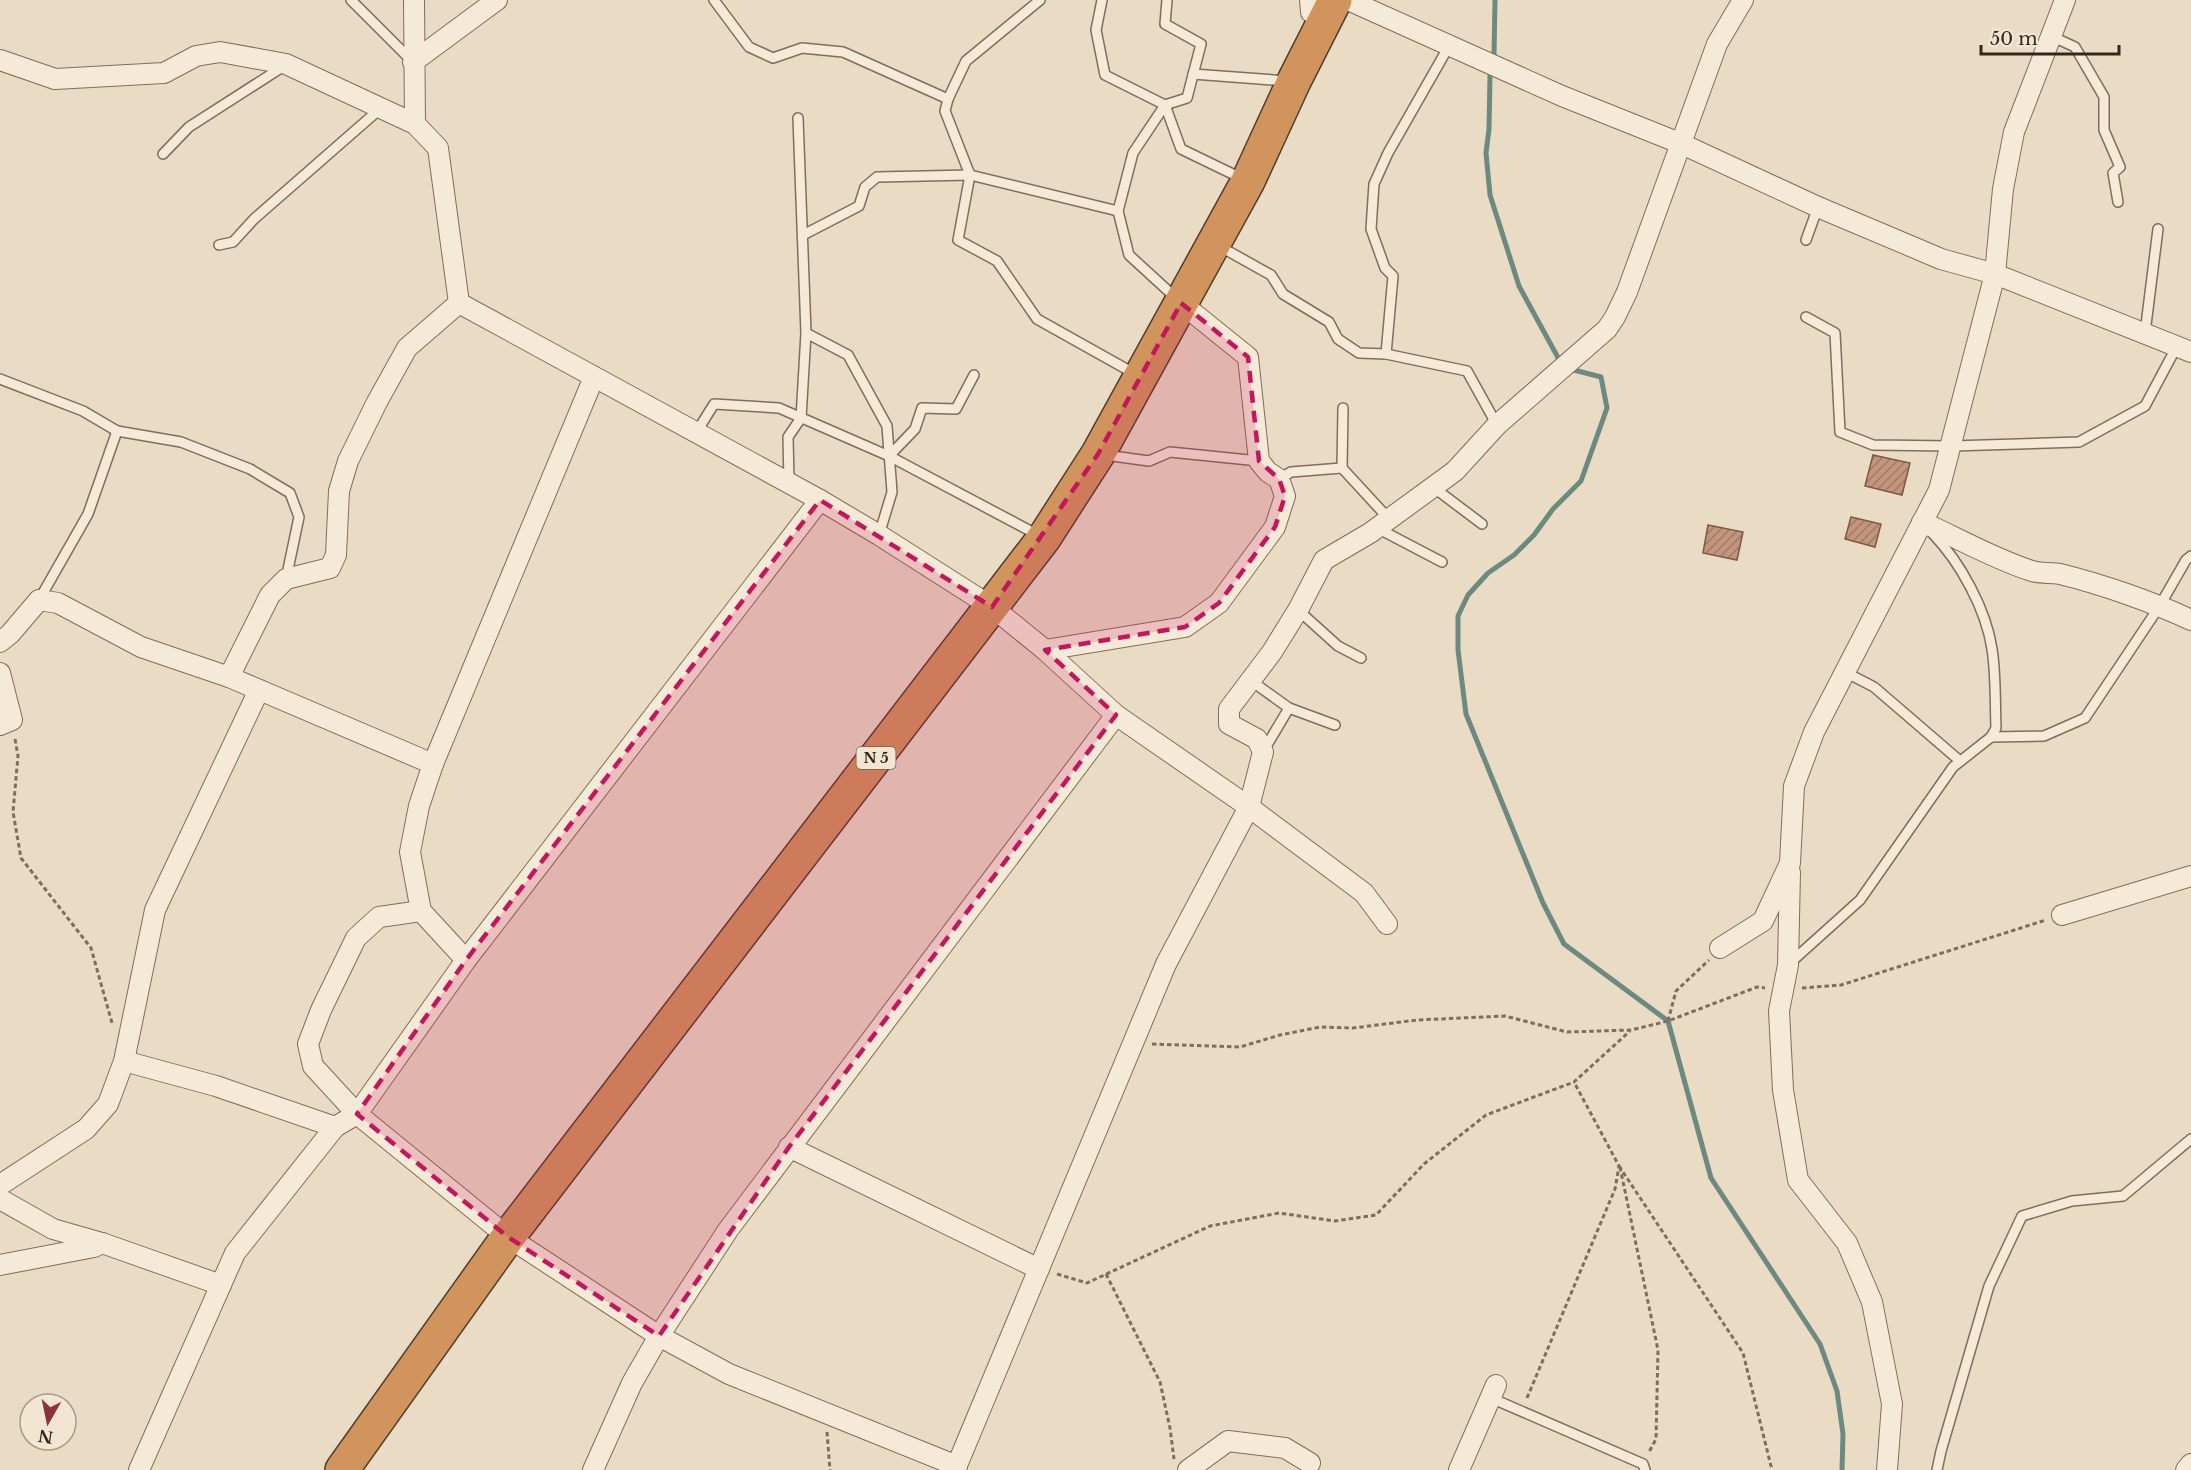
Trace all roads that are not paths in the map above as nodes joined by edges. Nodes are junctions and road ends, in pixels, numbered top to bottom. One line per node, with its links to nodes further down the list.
1 (351, 0): 14 (lane)
2 (414, 0): 14 (street)
3 (497, 0): 14 (street)
4 (714, 0): 18 (lane)
5 (1040, 0): 18 (lane)
6 (1102, 0): 19 (lane)
7 (1167, 0): 16 (lane)
8 (1743, 0): 23 (street)
9 (2065, 0): 11 (street)
10 (1330, 4): 12 (street); 17 (highway, N 5)
11 (2051, 36): 27 (lane); 35 (street)
12 (1449, 46): 23 (street); 42 (lane)
13 (0, 60): 15 (street)
14 (413, 62): 22 (street)
15 (286, 64): 20 (street); 24 (lane)
16 (1193, 75): 17 (lane); 19 (lane)
17 (1294, 81): 26 (highway, N 5)
18 (948, 99): 25 (lane)
19 (1165, 105): 26 (lane); 29 (lane)
20 (381, 108): 22 (street); 34 (lane)
21 (798, 118): 31 (lane)
22 (415, 124): 36 (street)
23 (1682, 144): 28 (street); 49 (street)
24 (163, 154)
25 (970, 175): 29 (lane); 31 (lane); 44 (lane)
26 (1248, 181): 33 (highway, N 5)
27 (2118, 202)
28 (1818, 207): 32 (lane); 35 (street)
29 (1118, 212): 37 (lane)
30 (2158, 229): 40 (lane)
31 (803, 235): 39 (lane)
32 (1806, 240)
33 (1214, 243): 37 (highway, N 5); 42 (lane)
34 (219, 245)
35 (1995, 273): 40 (street); 52 (street)
36 (459, 303): 45 (street); 68 (street)
37 (1181, 303): 44 (highway, N 5); 55 (street)
38 (1806, 317): 52 (lane)
39 (806, 333): 48 (lane); 54 (lane)
40 (2145, 333): 41 (street)
41 (2184, 349): 52 (lane)
42 (1386, 354): 49 (lane)
43 (974, 375): 54 (lane)
44 (1139, 376): 53 (highway, N 5)
45 (594, 378): 51 (street); 89 (street)
46 (0, 379): 50 (lane)
47 (1343, 408): 56 (lane)
48 (801, 418): 51 (lane); 54 (lane); 58 (lane)
49 (1497, 425): 59 (street)
50 (117, 431): 68 (lane); 69 (lane)
51 (696, 433): 58 (street)
52 (1952, 446): 61 (street)
53 (1098, 454): 55 (lane); 65 (highway, N 5)
54 (889, 456): 64 (lane); 65 (lane)
55 (1259, 461): 57 (street)
56 (1342, 468): 57 (lane); 62 (lane)
57 (1280, 479): 75 (street)
58 (789, 483): 60 (street)
59 (1433, 487): 62 (street); 63 (lane)
60 (820, 500): 64 (street); 97 (street)
61 (1922, 522): 70 (street); 77 (street); 86 (lane)
62 (1383, 524): 67 (lane); 72 (street)
63 (1482, 524)
64 (879, 535): 71 (street)
65 (1044, 538): 71 (highway, N 5)
66 (2191, 556): 70 (lane)
67 (1442, 562)
68 (286, 579): 79 (street)
69 (39, 600): 74 (street); 79 (street)
70 (2159, 606): 73 (street); 86 (lane)
71 (992, 607): 75 (street); 106 (highway, N 5)
72 (1298, 610): 76 (lane); 80 (street)
73 (2191, 620)
74 (0, 642)
75 (1045, 650): 83 (street)
76 (1361, 658)
77 (1845, 672): 88 (lane); 91 (street)
78 (0, 673): 84 (street)
79 (229, 677): 81 (street)
80 (1250, 680): 82 (lane); 87 (street)
81 (259, 690): 89 (street); 99 (street)
82 (1289, 708): 85 (lane); 87 (lane)
83 (1116, 715): 90 (street); 103 (street)
84 (6, 722)
85 (1335, 725)
86 (1991, 737): 88 (lane)
87 (1263, 752): 90 (street)
88 (1960, 761): 98 (lane)
89 (433, 764): 93 (street)
90 (1249, 807): 95 (street); 109 (street)
91 (1791, 863): 96 (street); 98 (street)
92 (2191, 876): 94 (street)
93 (421, 911): 97 (street); 100 (street)
94 (2062, 915)
95 (1387, 924)
96 (1720, 948)
97 (466, 960): 100 (street)
98 (1788, 965): 122 (street)
99 (124, 1060): 101 (street); 104 (street)
100 (357, 1114): 101 (street); 106 (street)
101 (335, 1127): 110 (street)
102 (2191, 1139): 123 (lane)
103 (789, 1147): 109 (street); 111 (street)
104 (0, 1185)
105 (0, 1199): 107 (street)
106 (508, 1237): 111 (street); 119 (highway, N 5)
107 (102, 1243): 108 (street); 110 (street)
108 (0, 1265)
109 (1039, 1269): 117 (street)
110 (221, 1285): 118 (street)
111 (659, 1336): 117 (street); 120 (street)
112 (1494, 1392): 116 (lane); 121 (street)
113 (1310, 1463): 115 (street)
114 (2191, 1464): 124 (street)
115 (1181, 1465)
116 (1644, 1467)
117 (956, 1468)
118 (139, 1470)
119 (342, 1470)
120 (593, 1470)
121 (1459, 1470)
122 (1887, 1470)
123 (1937, 1470)
124 (2186, 1470)

